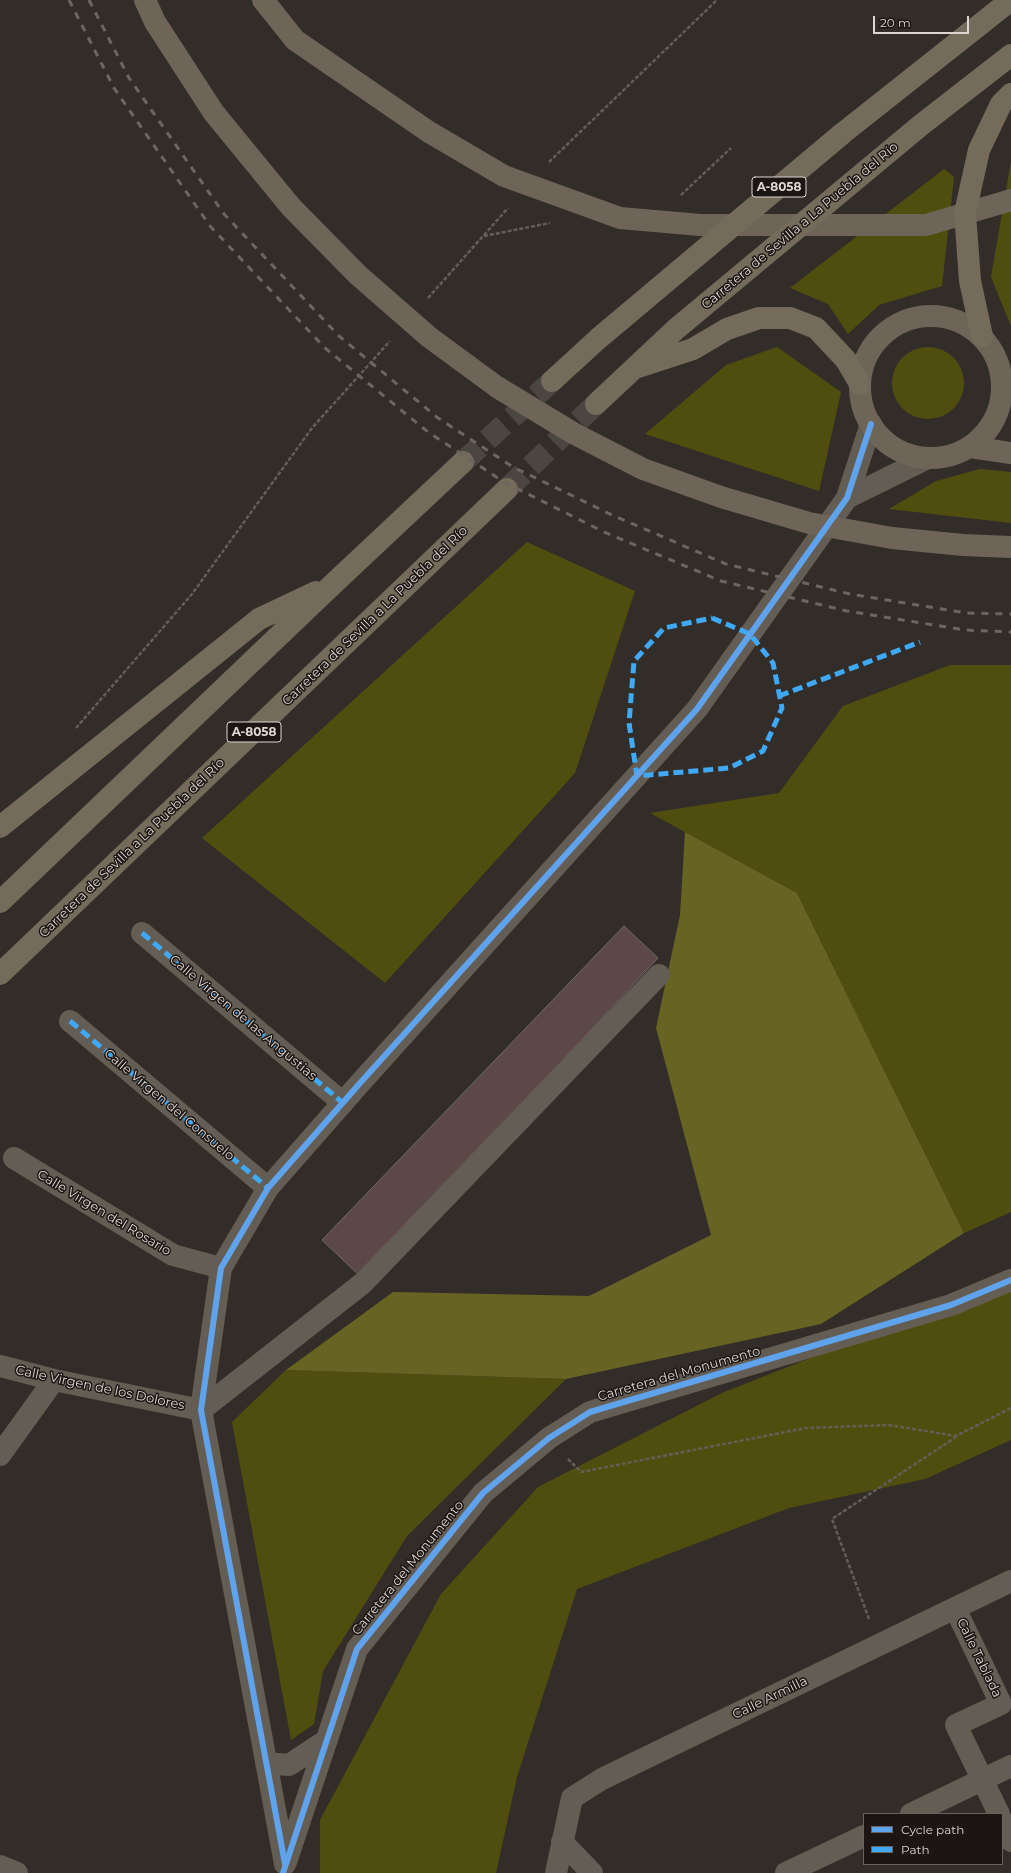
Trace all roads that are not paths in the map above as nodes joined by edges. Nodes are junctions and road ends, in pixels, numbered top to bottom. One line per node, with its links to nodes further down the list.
1 (145, 0): 20 (main road)
2 (263, 0): 6 (main road)
3 (1011, 0): 9 (highway, A-8058)
4 (1011, 55): 8 (highway, Carretera de Sevilla a La Puebla del Río / A-8058)
5 (1011, 94): 7 (highway)
6 (1011, 200)
7 (982, 336): 10 (main road); 11 (main road)
8 (631, 370): 10 (highway); 12 (highway, Carretera de Sevilla a La Puebla del Río / A-8058)
9 (552, 382)
10 (860, 384): 13 (main road)
11 (1007, 392): 14 (main road)
12 (596, 404)
13 (870, 424): 16 (main road); 19 (street)
14 (970, 447): 15 (main road); 16 (main road)
15 (1011, 453)
16 (928, 458): 19 (street)
17 (463, 462): 21 (highway)
18 (507, 489): 25 (highway, Carretera de Sevilla a La Puebla del Río / A-8058)
19 (847, 498): 28 (street)
20 (1011, 547)
21 (332, 585): 22 (highway); 23 (highway)
22 (0, 827)
23 (0, 902)
24 (142, 933): 28 (street, Calle Virgen de las Angustias)
25 (0, 974)
26 (659, 975): 35 (street)
27 (70, 1021): 30 (street, Calle Virgen del Consuelo)
28 (343, 1102): 30 (street)
29 (14, 1158): 31 (street, Calle Virgen del Rosario)
30 (268, 1188): 31 (street)
31 (220, 1268): 35 (street)
32 (1011, 1280): 39 (street, Carretera del Monumento)
33 (0, 1366): 34 (street, Calle Virgen de los Dolores)
34 (54, 1380): 35 (street, Calle Virgen de los Dolores); 36 (street)
35 (201, 1410): 40 (street)
36 (0, 1455)
37 (1011, 1581): 38 (street, Calle Armilla)
38 (955, 1608): 42 (street, Calle Tablada); 48 (street, Calle Armilla)
39 (326, 1740): 40 (street); 50 (street, Carretera del Monumento)
40 (266, 1763): 50 (street)
41 (1011, 1766): 42 (street)
42 (983, 1780): 43 (street); 44 (street, Calle Tablada)
43 (913, 1813)
44 (999, 1813)
45 (1003, 1823): 47 (street)
46 (863, 1836): 54 (street)
47 (1011, 1841)
48 (562, 1842): 52 (street, Calle Armilla); 53 (street)
49 (0, 1866): 51 (street)
50 (284, 1869)
51 (17, 1873)
52 (556, 1873)
53 (592, 1873)
54 (786, 1873)

